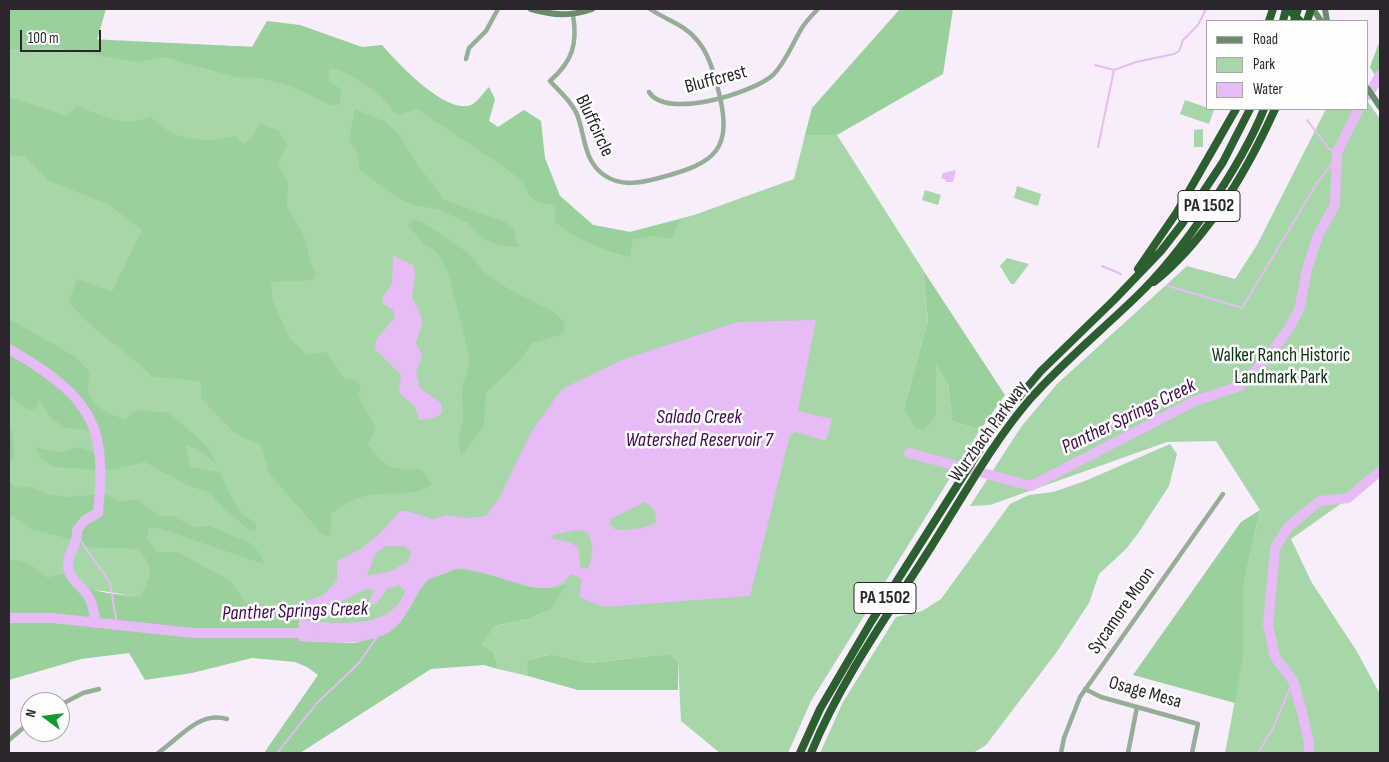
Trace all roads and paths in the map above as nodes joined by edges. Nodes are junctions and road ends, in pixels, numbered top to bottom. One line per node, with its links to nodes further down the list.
1 (498, 9): 11 (street)
2 (531, 9): 8 (street)
3 (592, 9): 8 (street)
4 (650, 9): 14 (street, Bluffcircle)
5 (818, 9): 14 (street, Bluffcrest)
6 (1287, 9): 9 (highway)
7 (1312, 9): 10 (street)
8 (573, 15): 14 (street, Bluffcircle)
9 (1299, 20)
10 (1320, 20)
11 (466, 58)
12 (1369, 90): 15 (street)
13 (649, 92): 14 (street, Bluffcrest)
14 (720, 97)
15 (1380, 107)
16 (1235, 110): 20 (highway)
17 (1249, 110): 20 (highway, Wurzbach Parkway / PA 1502)
18 (1264, 110): 21 (highway, Wurzbach Parkway / PA 1502)
19 (1274, 110): 21 (highway)
20 (1127, 285): 31 (highway, Wurzbach Parkway / PA 1502)
21 (1139, 294): 32 (highway, Wurzbach Parkway / PA 1502)
22 (1223, 494): 24 (street, Sycamore Moon)
23 (99, 689): 25 (street)
24 (1085, 689): 26 (street, Osage Mesa); 33 (street, Sycamore Moon)
25 (70, 701)
26 (1137, 707): 34 (street); 35 (street, Osage Mesa)
27 (227, 719): 30 (street)
28 (20, 731): 29 (street)
29 (9, 740)
30 (158, 753)
31 (800, 753)
32 (811, 753)
33 (1062, 753)
34 (1128, 753)
35 (1192, 753)

